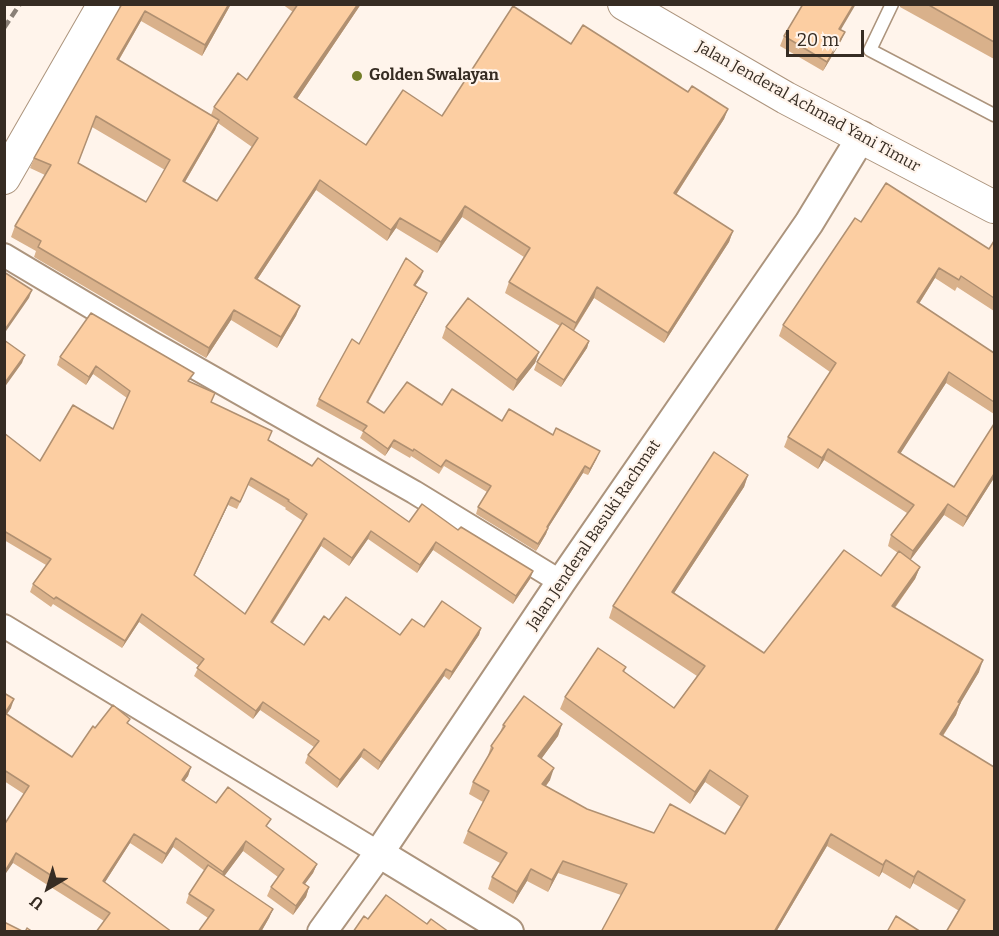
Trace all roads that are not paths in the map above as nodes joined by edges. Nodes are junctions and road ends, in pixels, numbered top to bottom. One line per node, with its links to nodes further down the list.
1 (104, 4): 6 (main road)
2 (624, 4): 5 (main road, Jalan Jenderal Achmad Yani Timur)
3 (892, 4): 4 (lane)
4 (994, 115)
5 (862, 136): 7 (main road, Jalan Jenderal Achmad Yani Timur); 9 (street, Jalan Jenderal Basuki Rachmat)
6 (4, 178)
7 (994, 207)
8 (4, 255): 9 (street)
9 (561, 582): 11 (street, Jalan Jenderal Basuki Rachmat)
10 (4, 626): 11 (street)
11 (379, 853): 12 (street, Jalan Jenderal Basuki Rachmat); 13 (street)
12 (322, 932)
13 (509, 932)

